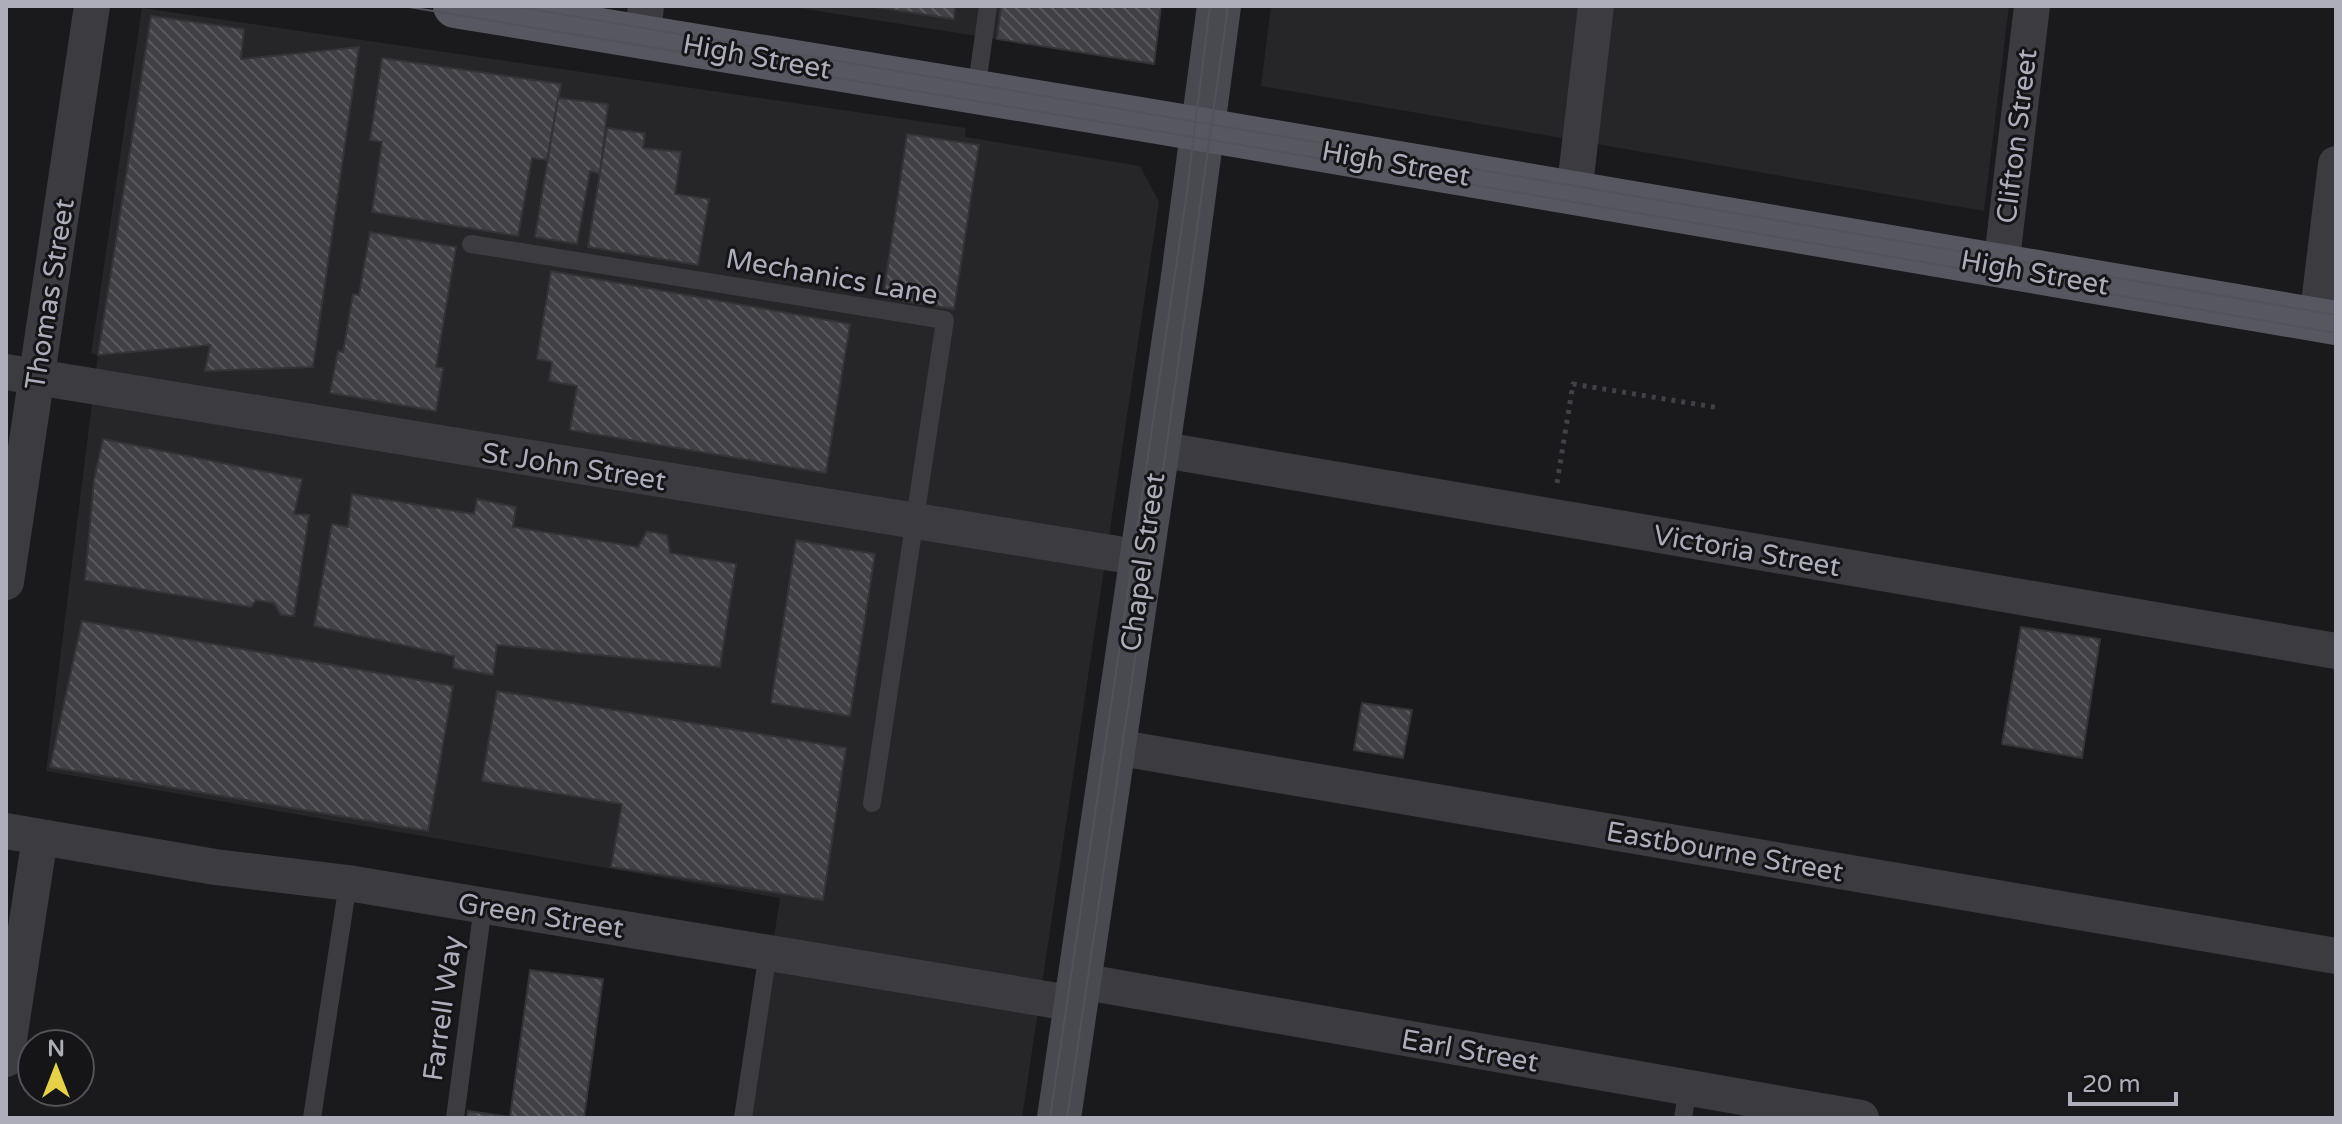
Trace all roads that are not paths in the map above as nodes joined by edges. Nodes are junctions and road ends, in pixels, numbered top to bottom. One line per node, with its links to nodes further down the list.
1 (92, 6): 15 (street, Thomas Street)
2 (455, 6): 7 (main road, High Street)
3 (988, 6): 8 (lane)
4 (1219, 6): 9 (street, Chapel Street)
5 (1596, 6): 11 (street)
6 (2032, 6): 13 (street, Clifton Street)
7 (645, 21): 8 (main road, High Street)
8 (976, 92): 9 (main road, High Street)
9 (1204, 130): 11 (main road, High Street); 16 (street, Chapel Street)
10 (2336, 164): 14 (street)
11 (1574, 194): 13 (main road, High Street)
12 (471, 244): 17 (lane, Mechanics Lane)
13 (2001, 267): 14 (main road, High Street)
14 (2326, 322)
15 (21, 375): 17 (street, St John Street); 19 (street, Thomas Street)
16 (1158, 449): 18 (street, Chapel Street); 20 (street, Victoria Street)
17 (915, 522): 18 (street, St John Street); 22 (lane, Mechanics Lane)
18 (1142, 558): 21 (street, Chapel Street)
19 (6, 582)
20 (2336, 651)
21 (1115, 747): 27 (street, Eastbourne Street); 28 (street, Chapel Street)
22 (872, 803)
23 (23, 834): 24 (street, Green Street); 29 (street)
24 (348, 883): 25 (street, Green Street); 31 (lane)
25 (483, 906): 26 (street, Green Street); 32 (lane, Farrell Way)
26 (768, 952): 28 (street, Green Street); 33 (lane)
27 (2336, 956)
28 (1078, 993): 30 (street, Earl Street); 34 (street, Chapel Street)
29 (6, 1059)
30 (1686, 1103): 35 (street, Earl Street)
31 (312, 1118)
32 (455, 1118)
33 (743, 1118)
34 (1059, 1118)
35 (1861, 1118)

